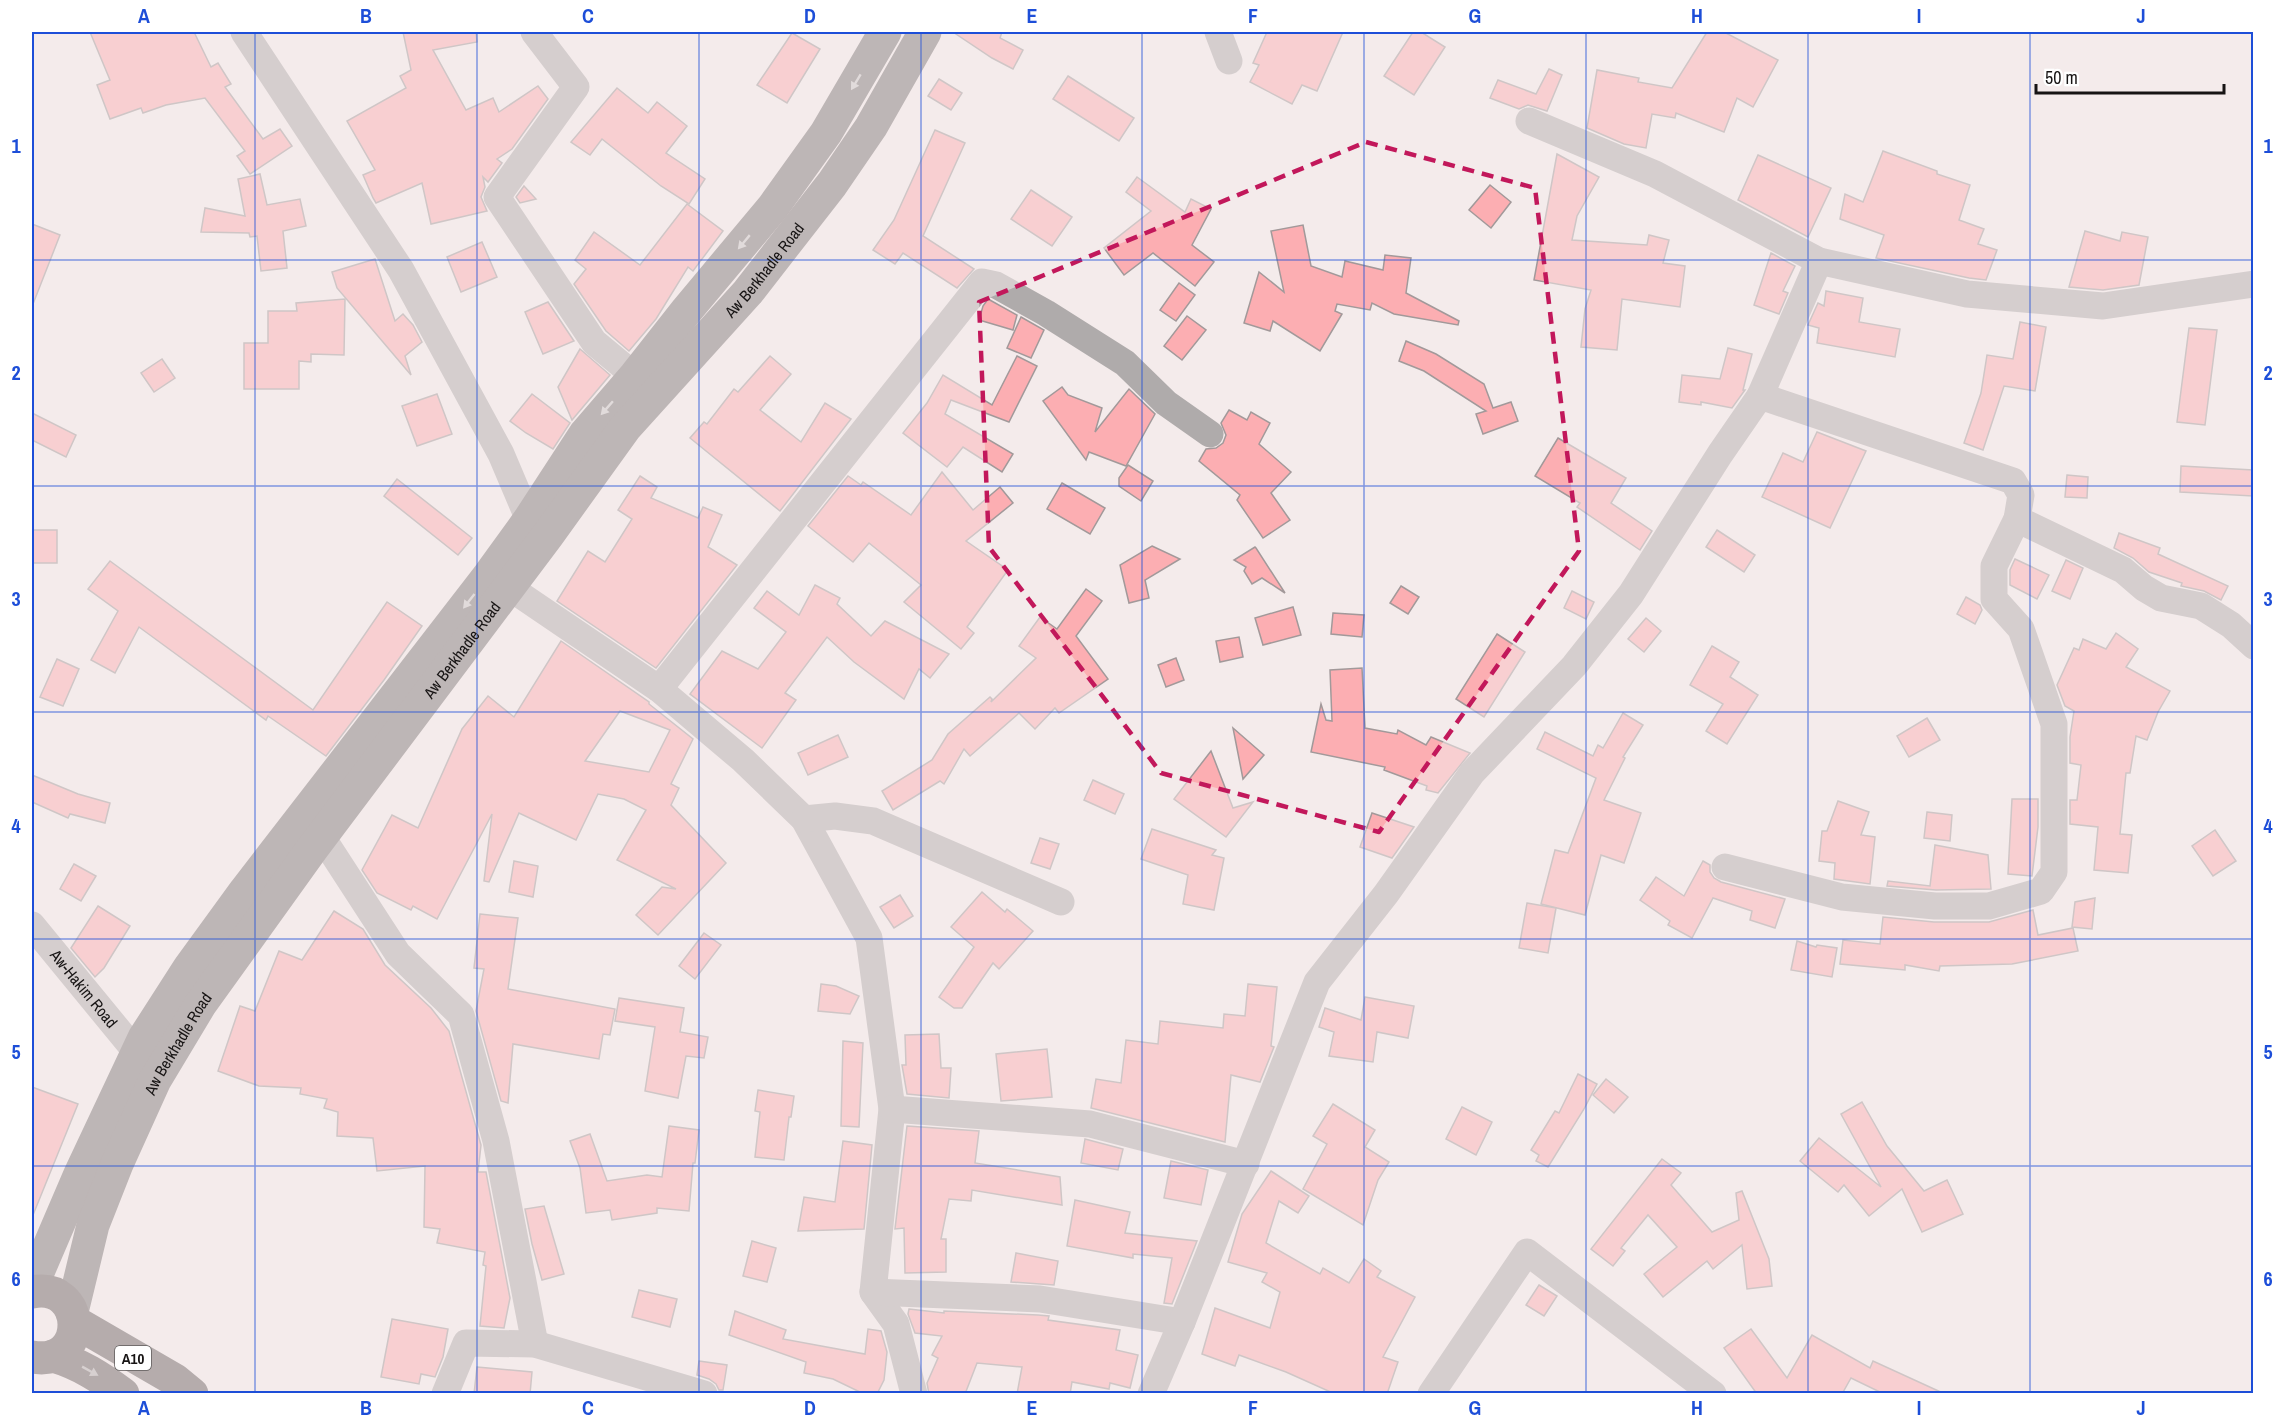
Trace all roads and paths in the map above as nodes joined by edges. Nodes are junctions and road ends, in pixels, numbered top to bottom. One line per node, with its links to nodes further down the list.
1 (244, 32): 14 (street)
2 (534, 32): 10 (street)
3 (885, 32): 10 (main road, Aw Berkhadle Road, one-way to 10)
4 (925, 32): 14 (main road, Aw Berkhadle Road)
5 (1218, 32): 6 (street)
6 (1229, 62)
7 (1529, 121): 8 (street)
8 (1819, 261): 9 (street); 11 (street)
9 (2253, 284)
10 (635, 376): 14 (main road, Aw Berkhadle Road, one-way to 14)
11 (1760, 396): 13 (street); 26 (street)
12 (1210, 434): 17 (street)
13 (2017, 519): 16 (street); 20 (street)
14 (538, 527): 15 (main road, Aw Berkhadle Road)
15 (499, 580): 17 (street); 19 (main road, Aw Berkhadle Road); 23 (main road, Aw Berkhadle Road, one-way to 23)
16 (2253, 646)
17 (659, 690): 18 (street)
18 (804, 819): 21 (street); 25 (street)
19 (321, 837): 24 (main road, Aw Berkhadle Road); 32 (street)
20 (1725, 867)
21 (1061, 902)
22 (32, 925): 23 (street, Aw-Hakim Road)
23 (137, 1053): 24 (street, Aw-Hakim Road); 27 (main road, Aw Berkhadle Road)
24 (155, 1080): 30 (main road, Aw Berkhadle Road)
25 (892, 1109): 26 (street); 29 (street)
26 (1246, 1164): 31 (street)
27 (32, 1286)
28 (32, 1292): 30 (highway)
29 (873, 1292): 31 (street); 38 (street)
30 (74, 1317): 33 (highway); 35 (highway, A10)
31 (1182, 1322): 39 (street)
32 (535, 1344): 36 (street); 37 (street)
33 (40, 1361): 34 (highway, A10, one-way to 34)
34 (123, 1394)
35 (192, 1394)
36 (445, 1394)
37 (704, 1394)
38 (914, 1394)
39 (1151, 1394)
40 (1431, 1394): 41 (street)
41 (1713, 1394)

